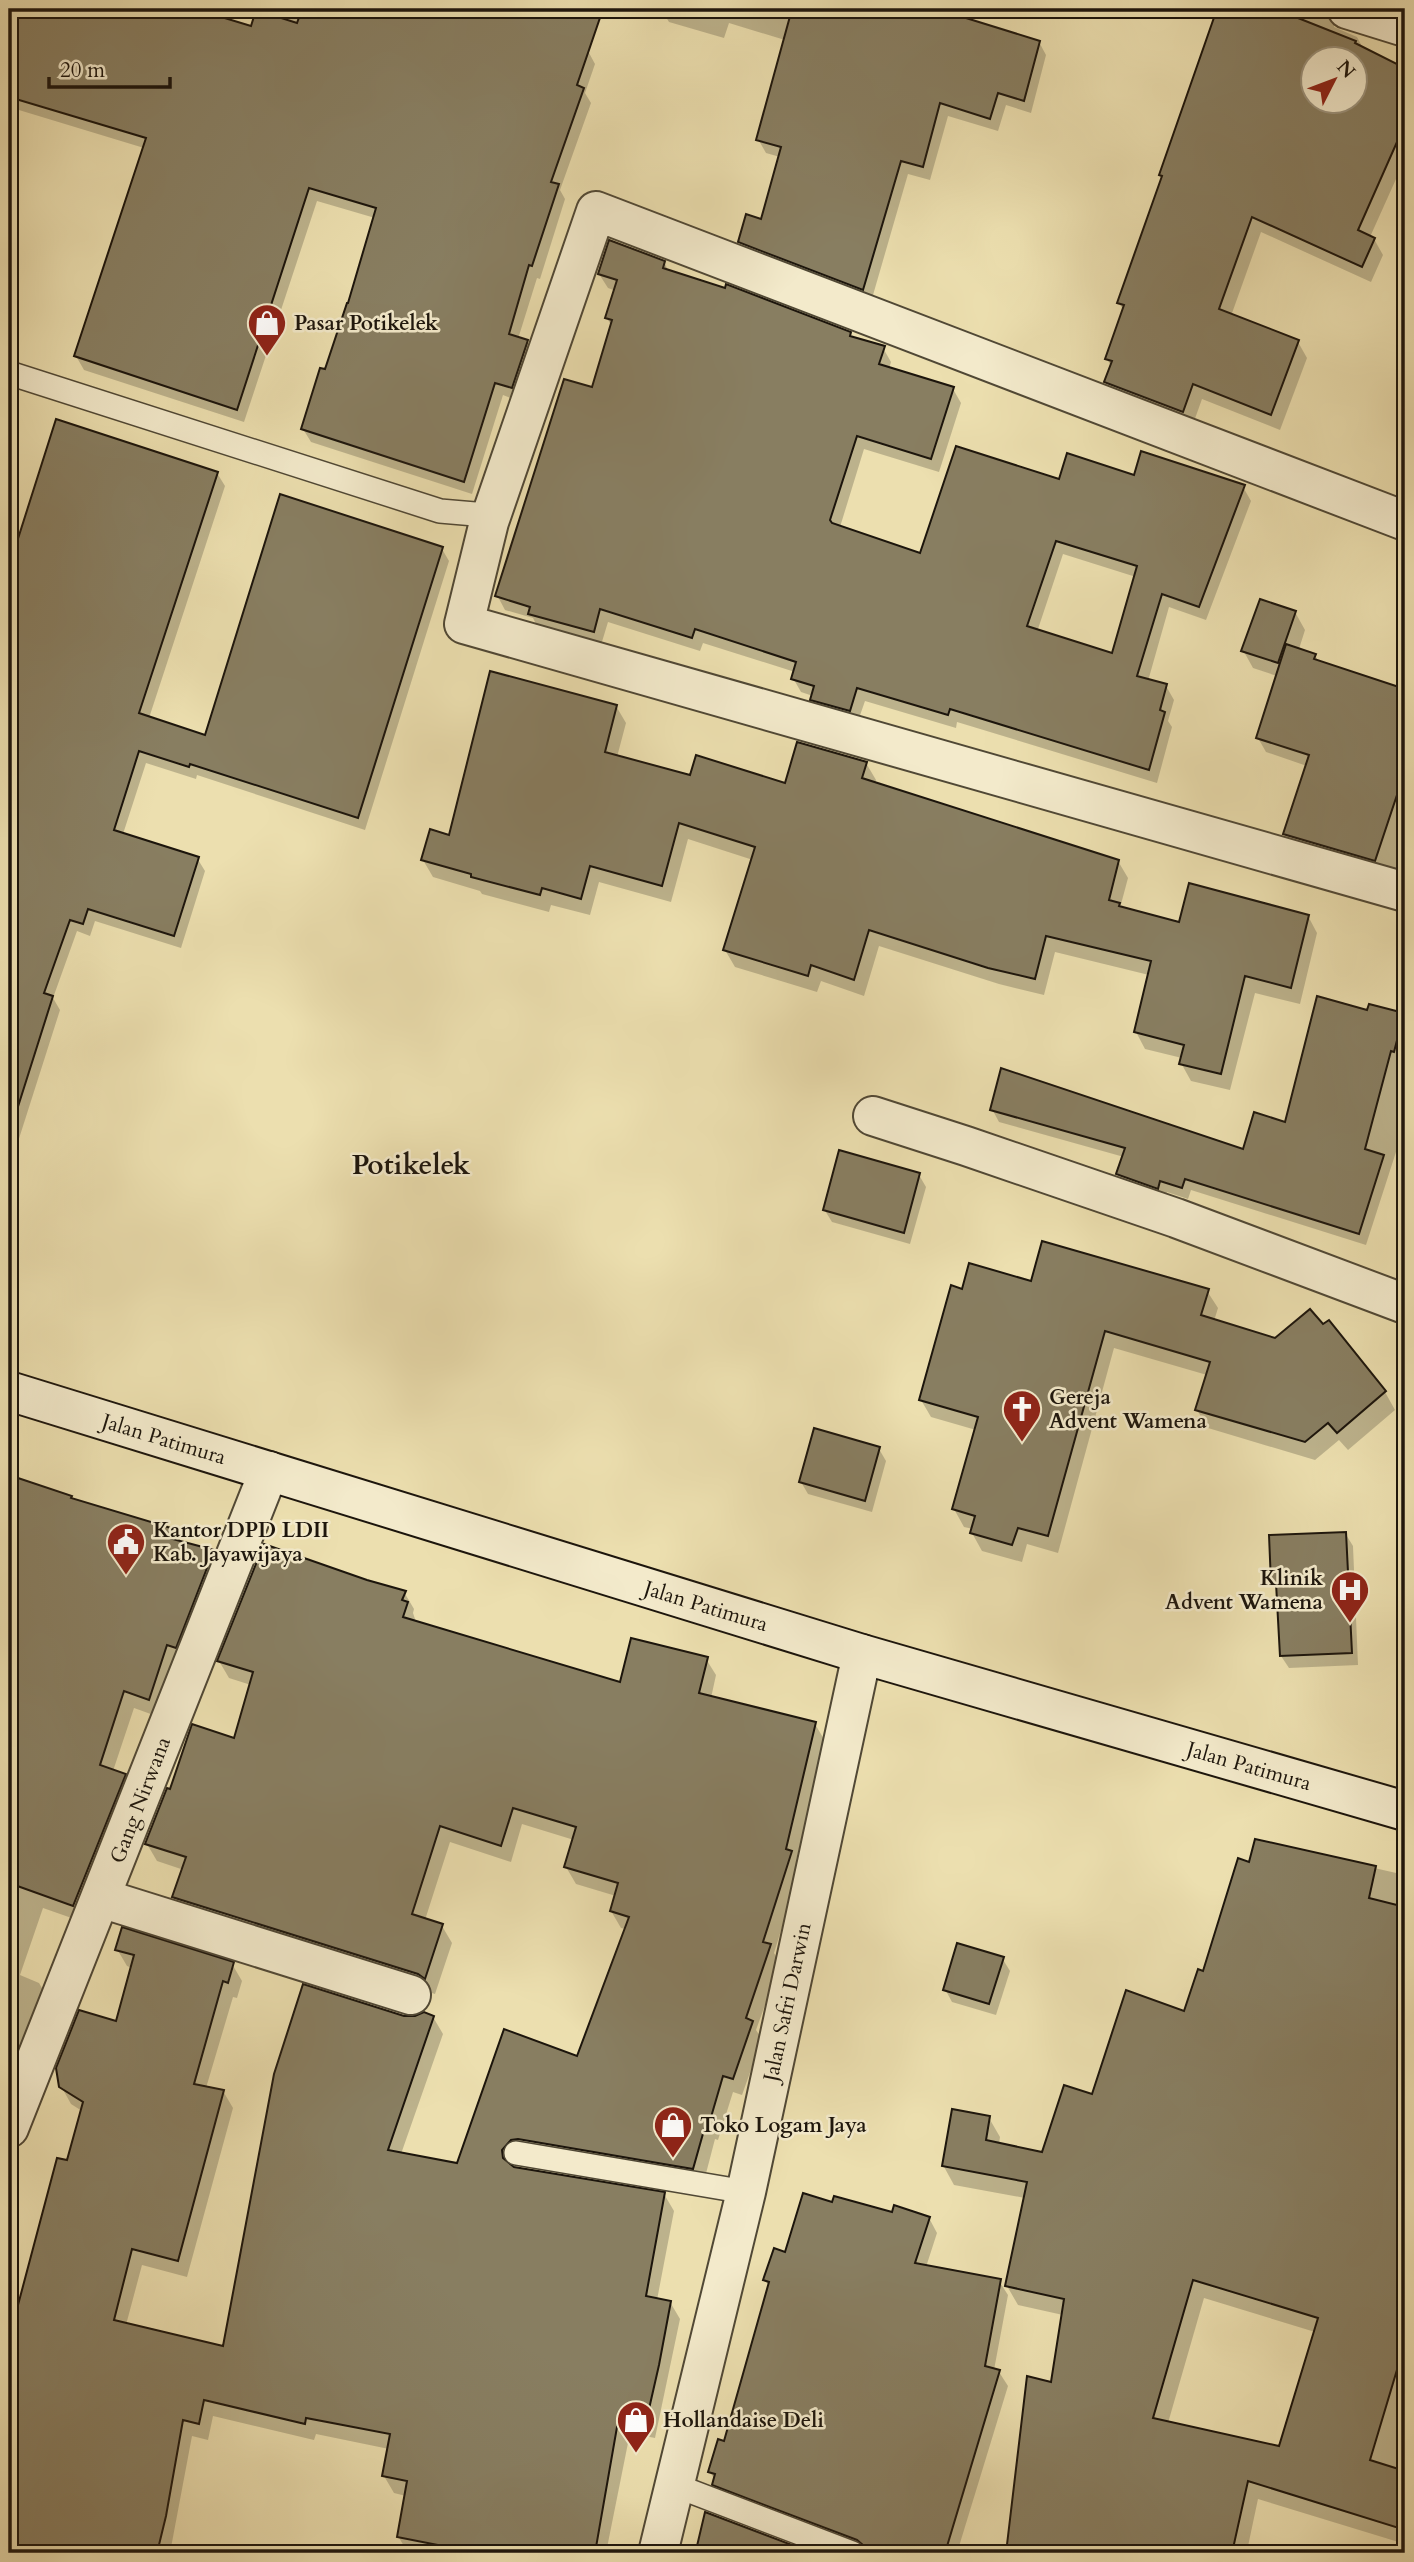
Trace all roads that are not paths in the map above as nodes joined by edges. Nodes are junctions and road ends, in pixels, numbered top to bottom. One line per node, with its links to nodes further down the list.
1 (1347, 9): 2 (street)
2 (1405, 27)
3 (9, 373): 5 (lane)
4 (1405, 521): 5 (street)
5 (489, 522): 6 (street)
6 (1405, 892)
7 (873, 1116): 8 (street)
8 (1405, 1304)
9 (9, 1391): 10 (street, Jalan Patimura)
10 (269, 1471): 11 (street, Jalan Patimura); 13 (street, Gang Nirwana)
11 (862, 1654): 12 (street, Jalan Patimura); 17 (street, Jalan Safri Darwin)
12 (1405, 1811)
13 (101, 1898): 14 (street); 15 (street, Gang Nirwana)
14 (411, 1995)
15 (9, 2128)
16 (516, 2152): 17 (lane)
17 (746, 2192): 18 (street, Jalan Safri Darwin)
18 (674, 2485): 19 (street, Jalan Safri Darwin); 20 (lane)
19 (658, 2553)
20 (852, 2553)

